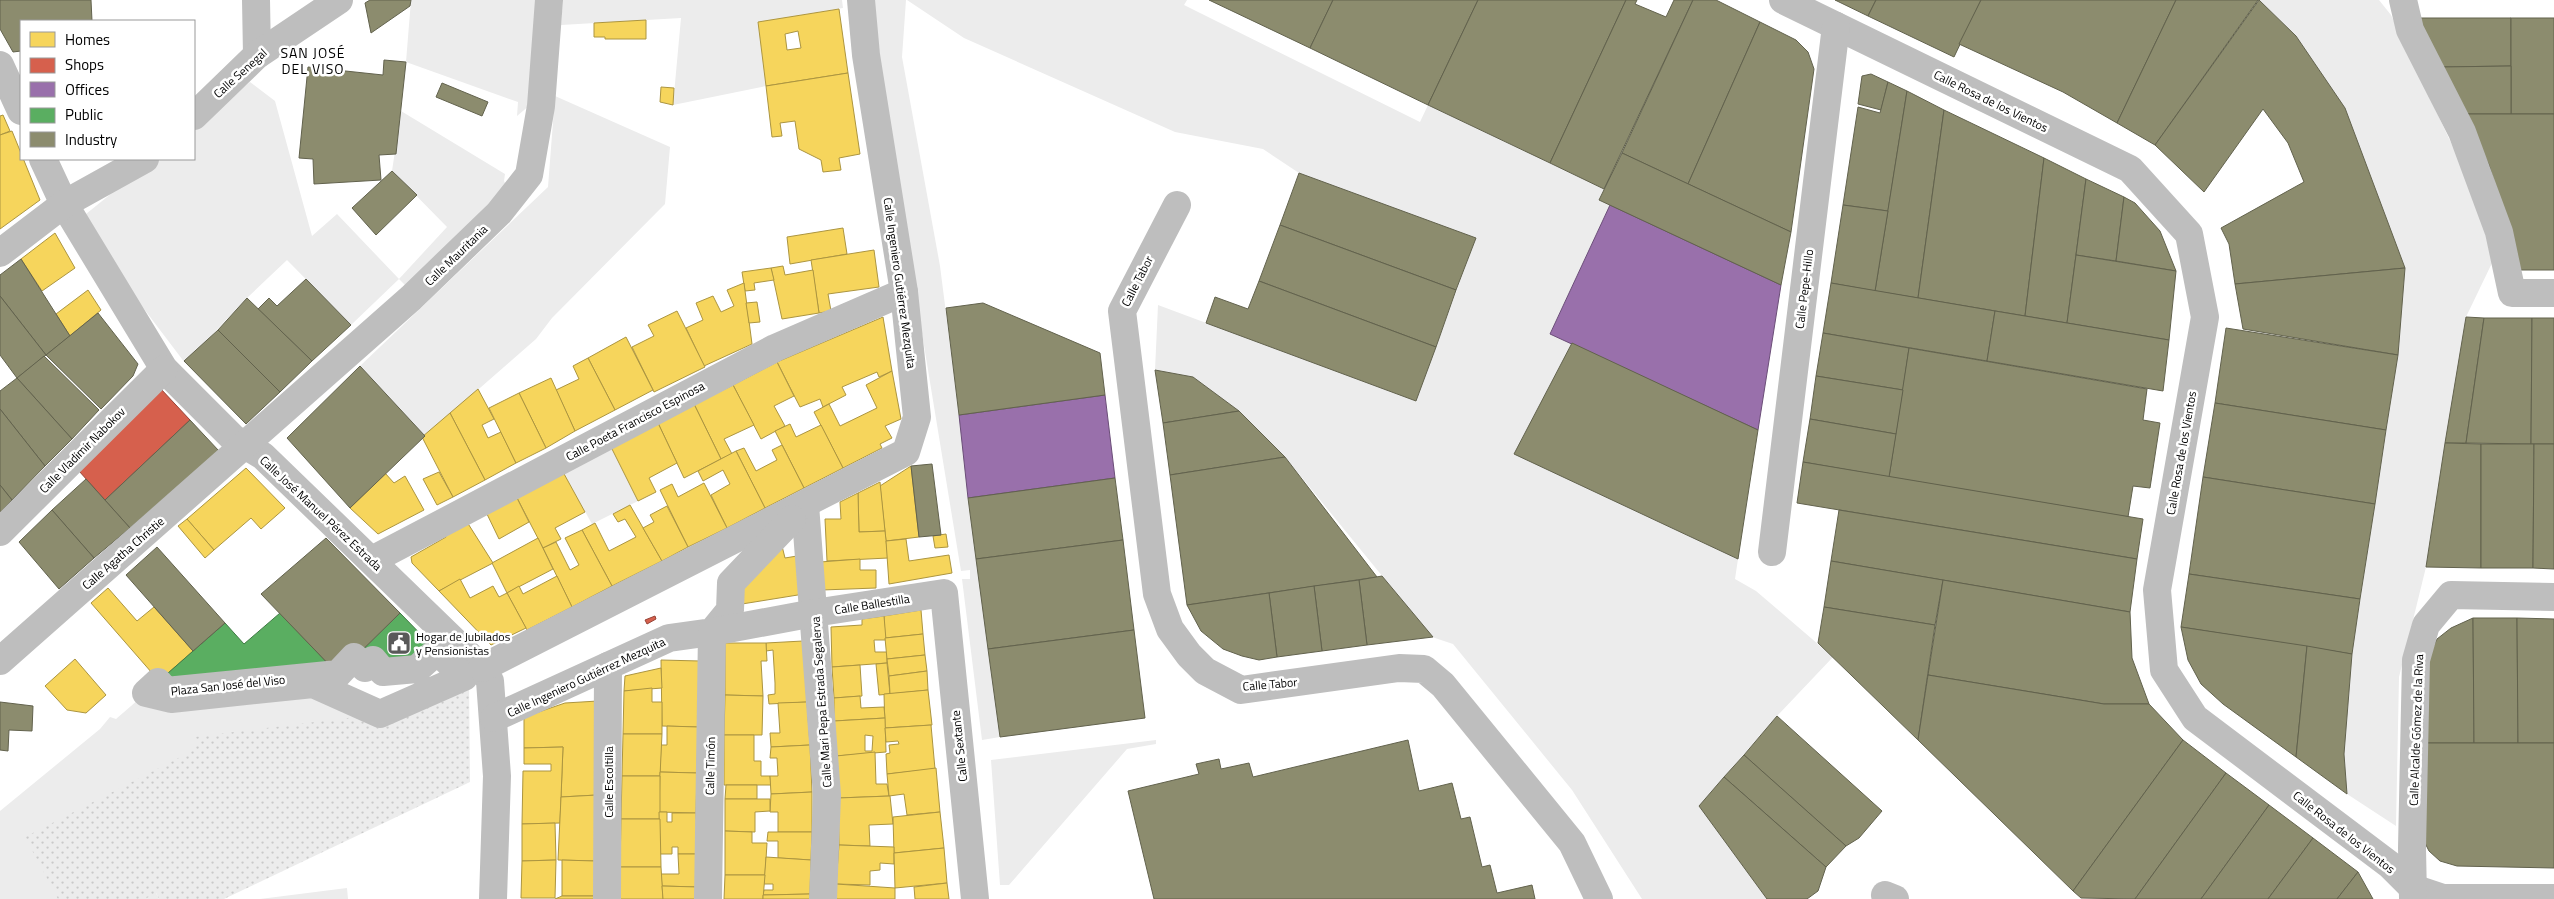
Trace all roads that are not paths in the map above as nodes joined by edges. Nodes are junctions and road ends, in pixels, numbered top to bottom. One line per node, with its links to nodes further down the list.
1 (256, 0): 8 (street)
2 (339, 0): 8 (street, Calle Senegal)
3 (549, 0): 20 (street, Calle Mauritania)
4 (861, 0): 17 (street, Calle Ingeniero Gutiérrez Mezquita)
5 (1783, 0): 7 (street, Calle Rosa de los Vientos)
6 (2403, 0): 18 (street)
7 (1836, 26): 23 (street, Calle Pepe-Hillo); 35 (street, Calle Rosa de los Vientos)
8 (257, 55): 11 (street, Calle Senegal)
9 (0, 65): 10 (street)
10 (20, 109)
11 (195, 115)
12 (43, 160): 14 (street, Calle José Manuel Pérez Estrada)
13 (143, 160): 14 (street)
14 (64, 204): 16 (street); 19 (street, Calle José Manuel Pérez Estrada)
15 (1177, 205): 42 (street, Calle Tabor)
16 (0, 253)
17 (904, 292): 21 (street, Calle Ingeniero Gutiérrez Mezquita); 24 (street, Calle Poeta Francisco Espinosa)
18 (2554, 293)
19 (164, 369): 20 (street, Calle José Manuel Pérez Estrada); 22 (street, Calle Vladimir Nabokov)
20 (246, 446): 24 (street, Calle José Manuel Pérez Estrada); 31 (street, Calle Agatha Christie)
21 (805, 505): 25 (street, Calle Ingeniero Gutiérrez Mezquita); 26 (street, Calle Ingeniero Gutiérrez Mezquita); 29 (street, Calle Mari Pepa Estrada Segalerva)
22 (0, 532)
23 (1772, 552)
24 (372, 560): 33 (street, Calle José Manuel Pérez Estrada)
25 (685, 565): 26 (street, Calle Ingeniero Gutiérrez Mezquita); 33 (street, Calle Ingeniero Gutiérrez Mezquita)
26 (731, 584): 30 (street)
27 (944, 593): 29 (street, Calle Ballestilla); 41 (street, Calle Sextante)
28 (2554, 597): 35 (street, Calle Alcalde Gómez de la Riva)
29 (814, 613): 30 (street, Calle Ballestilla); 40 (street, Calle Mari Pepa Estrada Segalerva)
30 (712, 632): 32 (street, Calle Ingeniero Gutiérrez Mezquita); 39 (street, Calle Timón)
31 (0, 661)
32 (608, 666): 34 (street, Calle Ingeniero Gutiérrez Mezquita); 38 (street, Calle Escoltilla)
33 (473, 673): 33 (street, Plaza San José del Viso); 34 (street, Calle José Manuel Pérez Estrada)
34 (494, 718): 37 (street, Calle José Manuel Pérez Estrada)
35 (2413, 893): 36 (street, Calle Rosa de los Vientos)
36 (2554, 898)
37 (493, 899)
38 (607, 899)
39 (708, 899)
40 (824, 899)
41 (975, 899)
42 (1598, 899)

